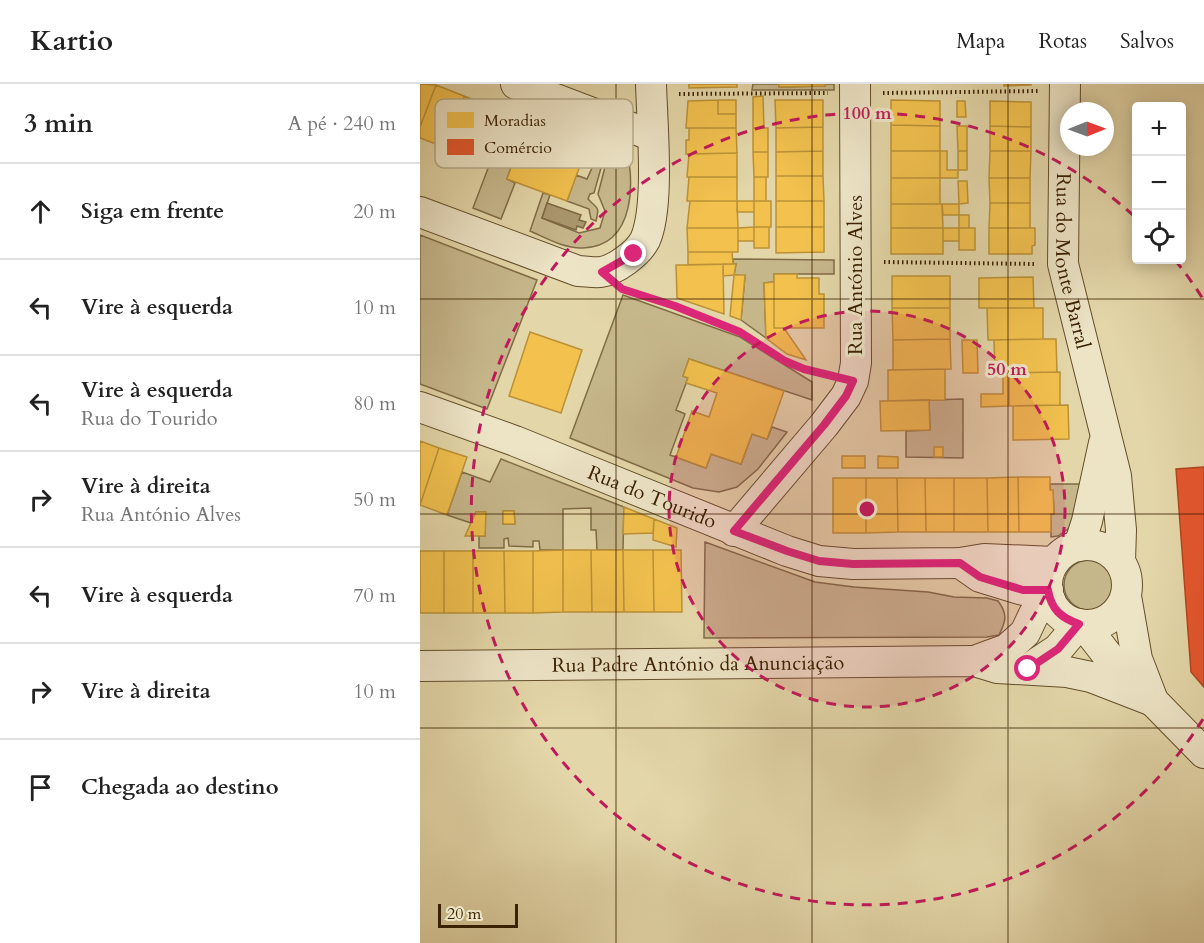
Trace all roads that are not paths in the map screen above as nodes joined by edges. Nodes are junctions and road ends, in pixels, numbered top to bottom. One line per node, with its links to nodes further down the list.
1 (516, 84): 5 (street)
2 (1065, 87): 10 (street, Rua do Monte Barral)
3 (855, 88): 11 (street, Rua António Alves)
4 (651, 89): 7 (street)
5 (556, 99)
6 (633, 128): 7 (street)
7 (653, 136): 8 (street)
8 (420, 212)
9 (420, 407): 11 (street, Rua do Tourido)
10 (1106, 437): 12 (street, Rua do Monte Barral); 13 (street, Rua do Monte Barral)
11 (734, 531): 14 (street, Rua do Tourido)
12 (1079, 546): 13 (street); 14 (street)
13 (1120, 561): 15 (street)
14 (1050, 584): 16 (street); 17 (street, Rua Padre António da Anunciação)
15 (1126, 596): 16 (street); 20 (street)
16 (1081, 624): 19 (street); 20 (street)
17 (974, 661): 18 (street, Rua Padre António da Anunciação); 19 (street, Rua Padre António da Anunciação)
18 (420, 666)
19 (1028, 669): 20 (street, Rua Padre António da Anunciação)
20 (1153, 701): 21 (street)
21 (1204, 753)

